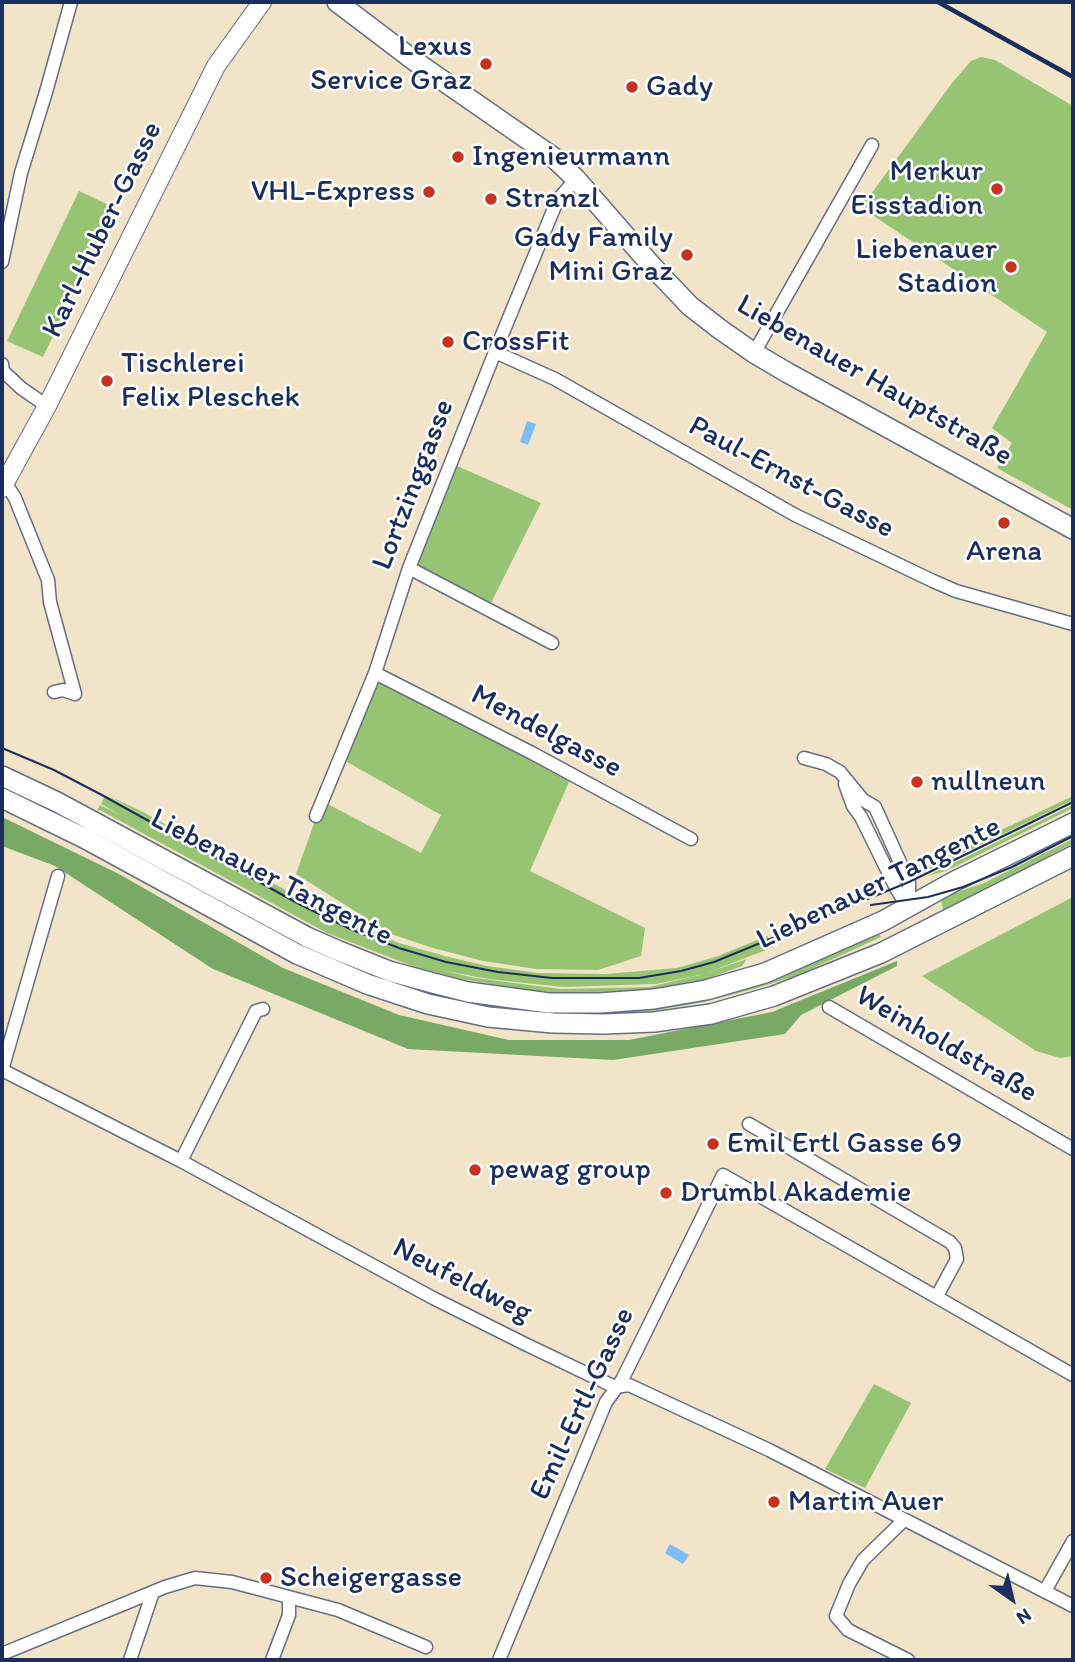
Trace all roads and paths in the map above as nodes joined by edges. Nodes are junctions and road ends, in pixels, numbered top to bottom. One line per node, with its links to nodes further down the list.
1 (71, 2): 6 (street)
2 (262, 2): 10 (main road, Karl-Huber-Gasse)
3 (337, 2): 5 (main road, Liebenauer Hauptstraße)
4 (872, 145): 8 (street)
5 (576, 179): 7 (street, Lortzinggasse); 8 (main road, Liebenauer Hauptstraße)
6 (2, 262)
7 (495, 352): 13 (street, Lortzinggasse); 14 (street, Paul-Ernst-Gasse)
8 (754, 353): 12 (main road, Liebenauer Hauptstraße)
9 (2, 364): 10 (street)
10 (47, 406): 11 (main road, Karl-Huber-Gasse)
11 (3, 485): 17 (street)
12 (1073, 529)
13 (409, 568): 15 (street); 16 (street, Lortzinggasse)
14 (1073, 624)
15 (552, 643)
16 (374, 673): 21 (street, Lortzinggasse); 23 (street, Mendelgasse)
17 (54, 692)
18 (804, 758): 26 (street)
19 (2, 776): 26 (main road, Liebenauer Tangente)
20 (2, 798): 27 (main road, Liebenauer Tangente)
21 (316, 816)
22 (1073, 823): 26 (main road, Liebenauer Tangente)
23 (691, 839)
24 (1073, 856): 27 (main road, Liebenauer Tangente)
25 (58, 876): 30 (street)
26 (909, 908): 27 (main road)
27 (921, 933)
28 (829, 1007): 32 (street, Weinholdstraße)
29 (263, 1009): 33 (street)
30 (2, 1070): 33 (street, Neufeldweg)
31 (749, 1124): 34 (street)
32 (1073, 1149)
33 (181, 1161): 36 (street, Neufeldweg)
34 (937, 1296): 35 (street); 36 (street, Emil-Ertl-Gasse)
35 (1073, 1375)
36 (615, 1387): 37 (street, Neufeldweg); 47 (street, Emil-Ertl-Gasse)
37 (904, 1520): 39 (street, Neufeldweg); 48 (street)
38 (1073, 1541): 39 (street)
39 (1045, 1591): 42 (street, Neufeldweg)
40 (153, 1592): 41 (street); 44 (street); 45 (street)
41 (289, 1599): 43 (street); 46 (street)
42 (1073, 1606)
43 (426, 1647)
44 (2, 1654)
45 (130, 1660)
46 (272, 1660)
47 (499, 1660)
48 (908, 1660)

